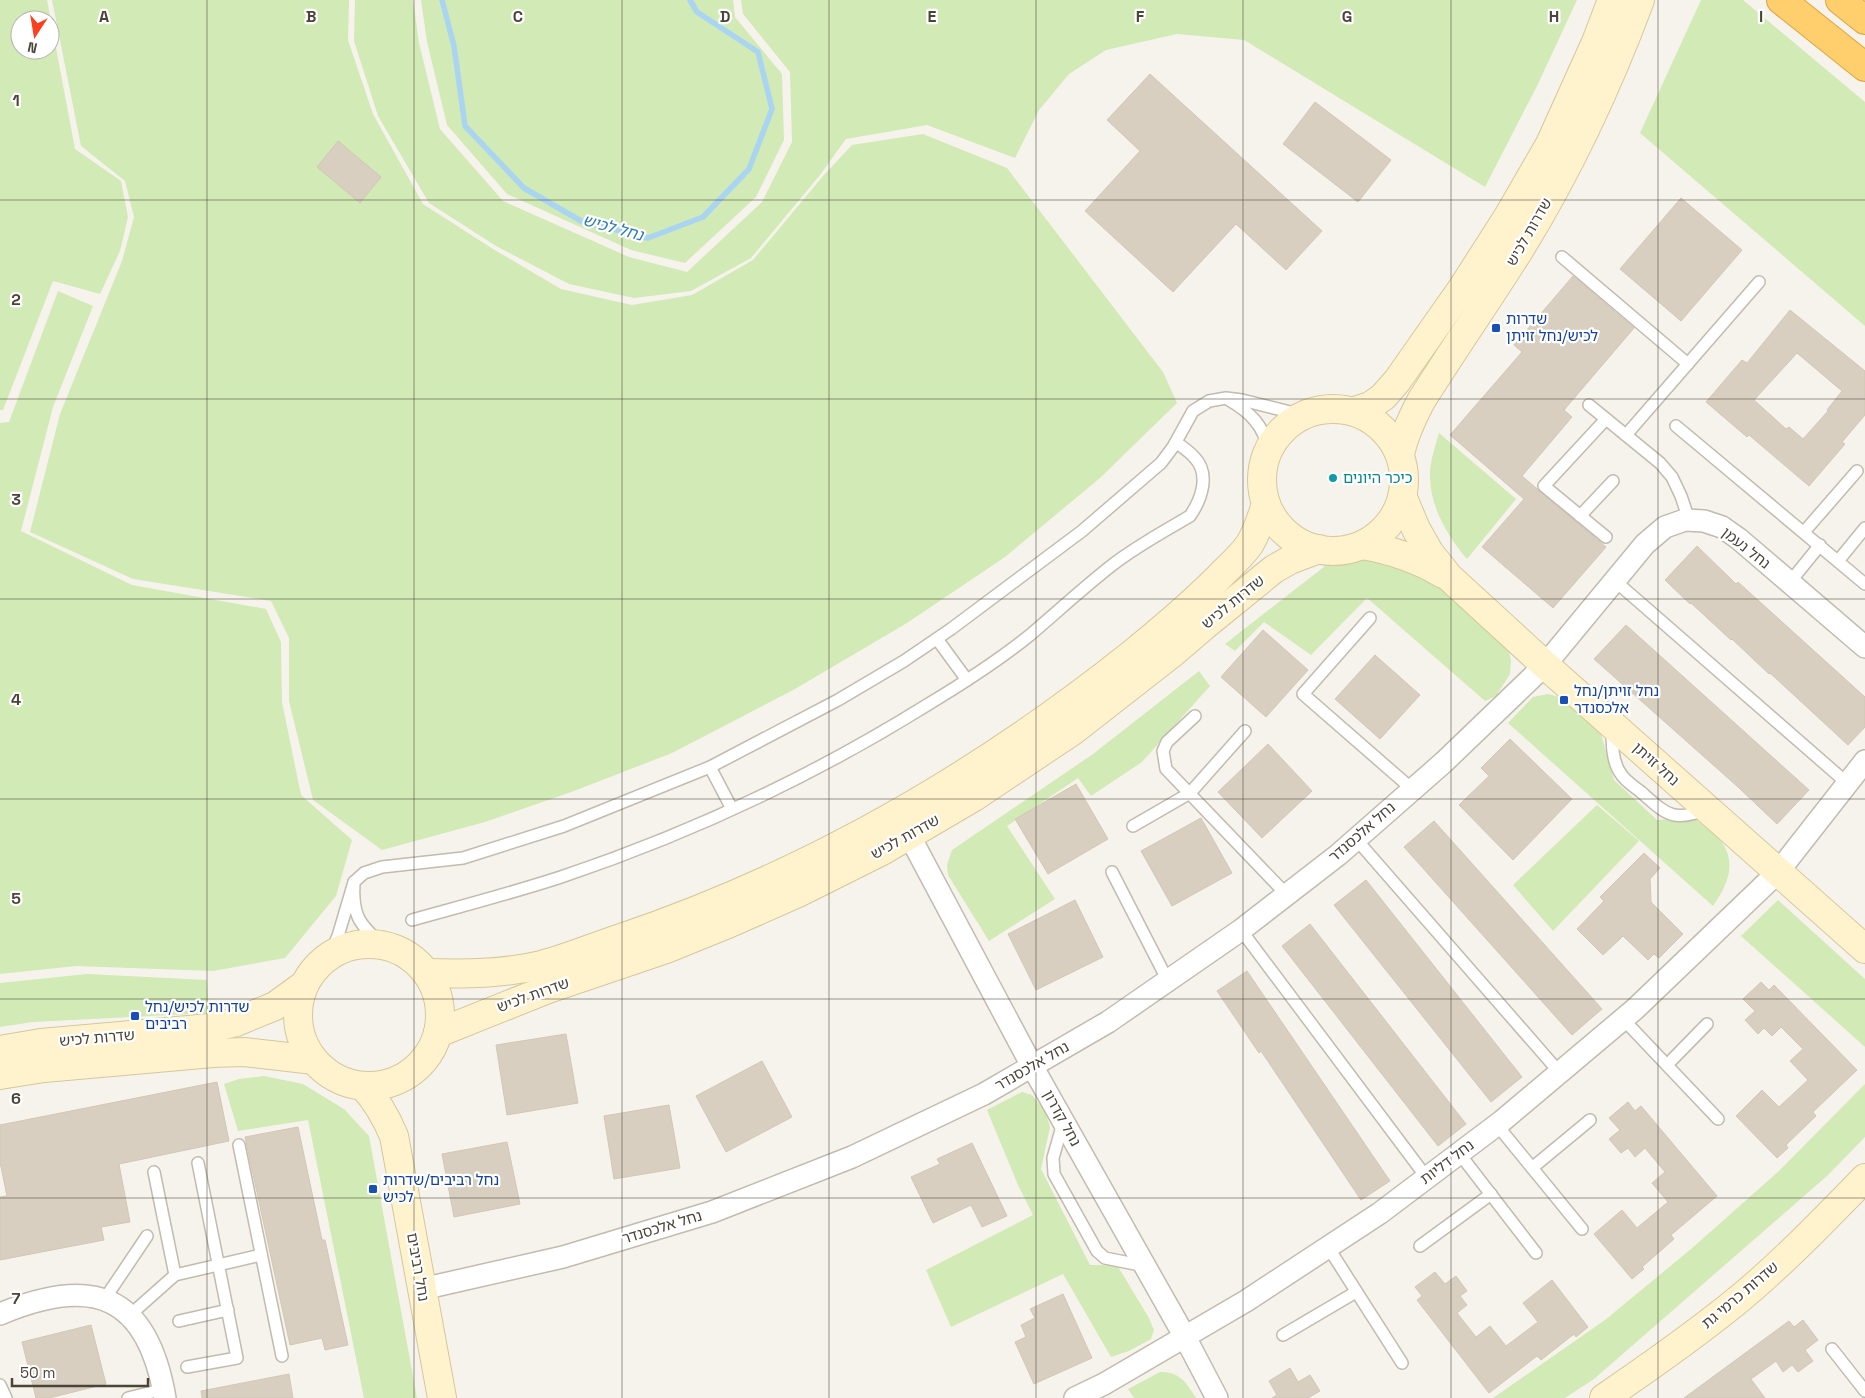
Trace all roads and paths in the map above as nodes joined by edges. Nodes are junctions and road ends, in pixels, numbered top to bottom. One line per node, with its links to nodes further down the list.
1 (1612, 0): 13 (street, שדרות לכיש)
2 (1781, 0): 6 (highway)
3 (1840, 0): 5 (highway)
4 (1640, 2): 19 (street, שדרות לכיש)
5 (1865, 20)
6 (1865, 68)
7 (1562, 257): 9 (lane)
8 (1759, 282): 9 (lane)
9 (1688, 364): 16 (lane)
10 (1226, 398): 12 (lane); 17 (lane); 18 (lane)
11 (1589, 405): 14 (lane)
12 (1310, 412): 13 (street); 18 (street)
13 (1355, 412): 19 (street)
14 (1606, 419): 16 (lane); 24 (lane)
15 (1676, 426): 27 (lane)
16 (1626, 435): 25 (lane)
17 (1176, 442): 38 (lane); 41 (lane)
18 (1268, 449): 23 (street)
19 (1400, 454): 22 (street)
20 (1857, 471): 27 (lane)
21 (1613, 481): 24 (lane)
22 (1403, 498): 29 (street); 33 (street, נחל זויתן)
23 (1266, 504): 31 (street); 62 (street, שדרות לכיש)
24 (1580, 516): 28 (lane)
25 (1689, 520): 34 (street, נחל נעמן); 35 (street, נחל נעמן)
26 (1865, 528): 32 (lane)
27 (1804, 532): 30 (lane)
28 (1606, 537)
29 (1362, 545): 31 (street); 33 (street, נחל זויתן)
30 (1820, 545): 32 (lane); 35 (lane)
31 (1319, 549): 51 (street, שדרות לכיש)
32 (1838, 560): 36 (lane)
33 (1449, 577): 40 (street, נחל זויתן)
34 (1614, 580): 40 (street, נחל נעמן); 46 (lane)
35 (1790, 582): 39 (street, נחל נעמן)
36 (1865, 584)
37 (1370, 618): 47 (lane)
38 (937, 639): 41 (lane); 45 (lane)
39 (1865, 647)
40 (1544, 665): 47 (street, נחל אלכסנדר); 54 (street, נחל זויתן)
41 (967, 680): 49 (lane)
42 (1195, 716): 48 (lane)
43 (1245, 731): 48 (lane)
44 (1865, 760): 46 (street)
45 (710, 767): 49 (lane); 55 (lane)
46 (1847, 783): 54 (street)
47 (1412, 789): 52 (street, נחל אלכסנדר)
48 (1190, 793): 50 (lane); 56 (lane)
49 (732, 809): 57 (lane)
50 (1133, 826)
51 (909, 836): 67 (street, שדרות לכיש); 71 (street, נחל קדרון)
52 (1356, 838): 56 (street, נחל אלכסנדר); 72 (lane)
53 (1112, 872): 63 (lane)
54 (1778, 872): 60 (street, נחל זויתן); 65 (street, נחל דליות)
55 (354, 882): 59 (lane); 61 (lane)
56 (1287, 895): 58 (street, נחל אלכסנדר)
57 (412, 920)
58 (1241, 930): 63 (street, נחל אלכסנדר); 86 (lane)
59 (383, 945): 61 (street); 62 (street)
60 (1865, 949)
61 (330, 955): 64 (street)
62 (427, 973): 67 (street)
63 (1168, 981): 71 (street, נחל אלכסנדר)
64 (304, 985): 68 (street, שדרות לכיש); 69 (street)
65 (1623, 1019): 70 (lane); 72 (street, נחל דליות)
66 (1707, 1024): 70 (lane)
67 (438, 1033): 74 (street)
68 (0, 1050)
69 (314, 1060): 73 (street, שדרות לכיש); 75 (street)
70 (1667, 1065): 76 (lane)
71 (1032, 1066): 78 (street, נחל קדרון); 98 (street, נחל אלכסנדר)
72 (1560, 1073): 79 (street, נחל דליות)
73 (0, 1075)
74 (406, 1076): 75 (street); 80 (street, נחל רביבים)
75 (363, 1086): 80 (street, נחל רביבים)
76 (1718, 1119)
77 (1590, 1120): 84 (lane)
78 (1064, 1121): 96 (street, נחל קדרון); 96 (lane)
79 (1497, 1125): 82 (street, נחל דליות); 84 (lane)
80 (394, 1136): 98 (street, נחל רביבים)
81 (239, 1145): 94 (lane)
82 (1459, 1153): 86 (street, נחל דליות); 88 (lane)
83 (198, 1163): 95 (lane)
84 (1532, 1168): 89 (lane)
85 (154, 1172): 97 (lane)
86 (1427, 1178): 92 (street, נחל דליות)
87 (1865, 1178): 119 (street, שדרות כרמי גת)
88 (1491, 1194): 91 (lane); 93 (lane)
89 (1582, 1229)
90 (147, 1236): 100 (lane)
91 (1420, 1246)
92 (1328, 1247): 99 (lane); 106 (street, נחל דליות)
93 (1536, 1253)
94 (261, 1255): 95 (lane); 108 (lane)
95 (220, 1265): 97 (lane); 101 (lane)
96 (1145, 1266): 106 (street, נחל קדרון)
97 (175, 1275): 103 (lane)
98 (422, 1289): 116 (street, נחל רביבים)
99 (1356, 1292): 105 (lane); 109 (lane)
100 (104, 1300): 102 (street); 103 (street)
101 (228, 1310): 104 (lane); 110 (lane)
102 (0, 1314)
103 (130, 1314): 113 (street)
104 (179, 1321)
105 (1283, 1335)
106 (1185, 1336): 117 (street, נחל דליות); 118 (street, נחל קדרון)
107 (1832, 1349): 112 (lane)
108 (282, 1356)
109 (1402, 1362)
110 (187, 1367)
111 (0, 1385): 114 (lane)
112 (1865, 1391)
113 (165, 1394): 115 (lane)
114 (6, 1398)
115 (128, 1398)
116 (442, 1398)
117 (1075, 1398)
118 (1217, 1398)
119 (1604, 1398)

